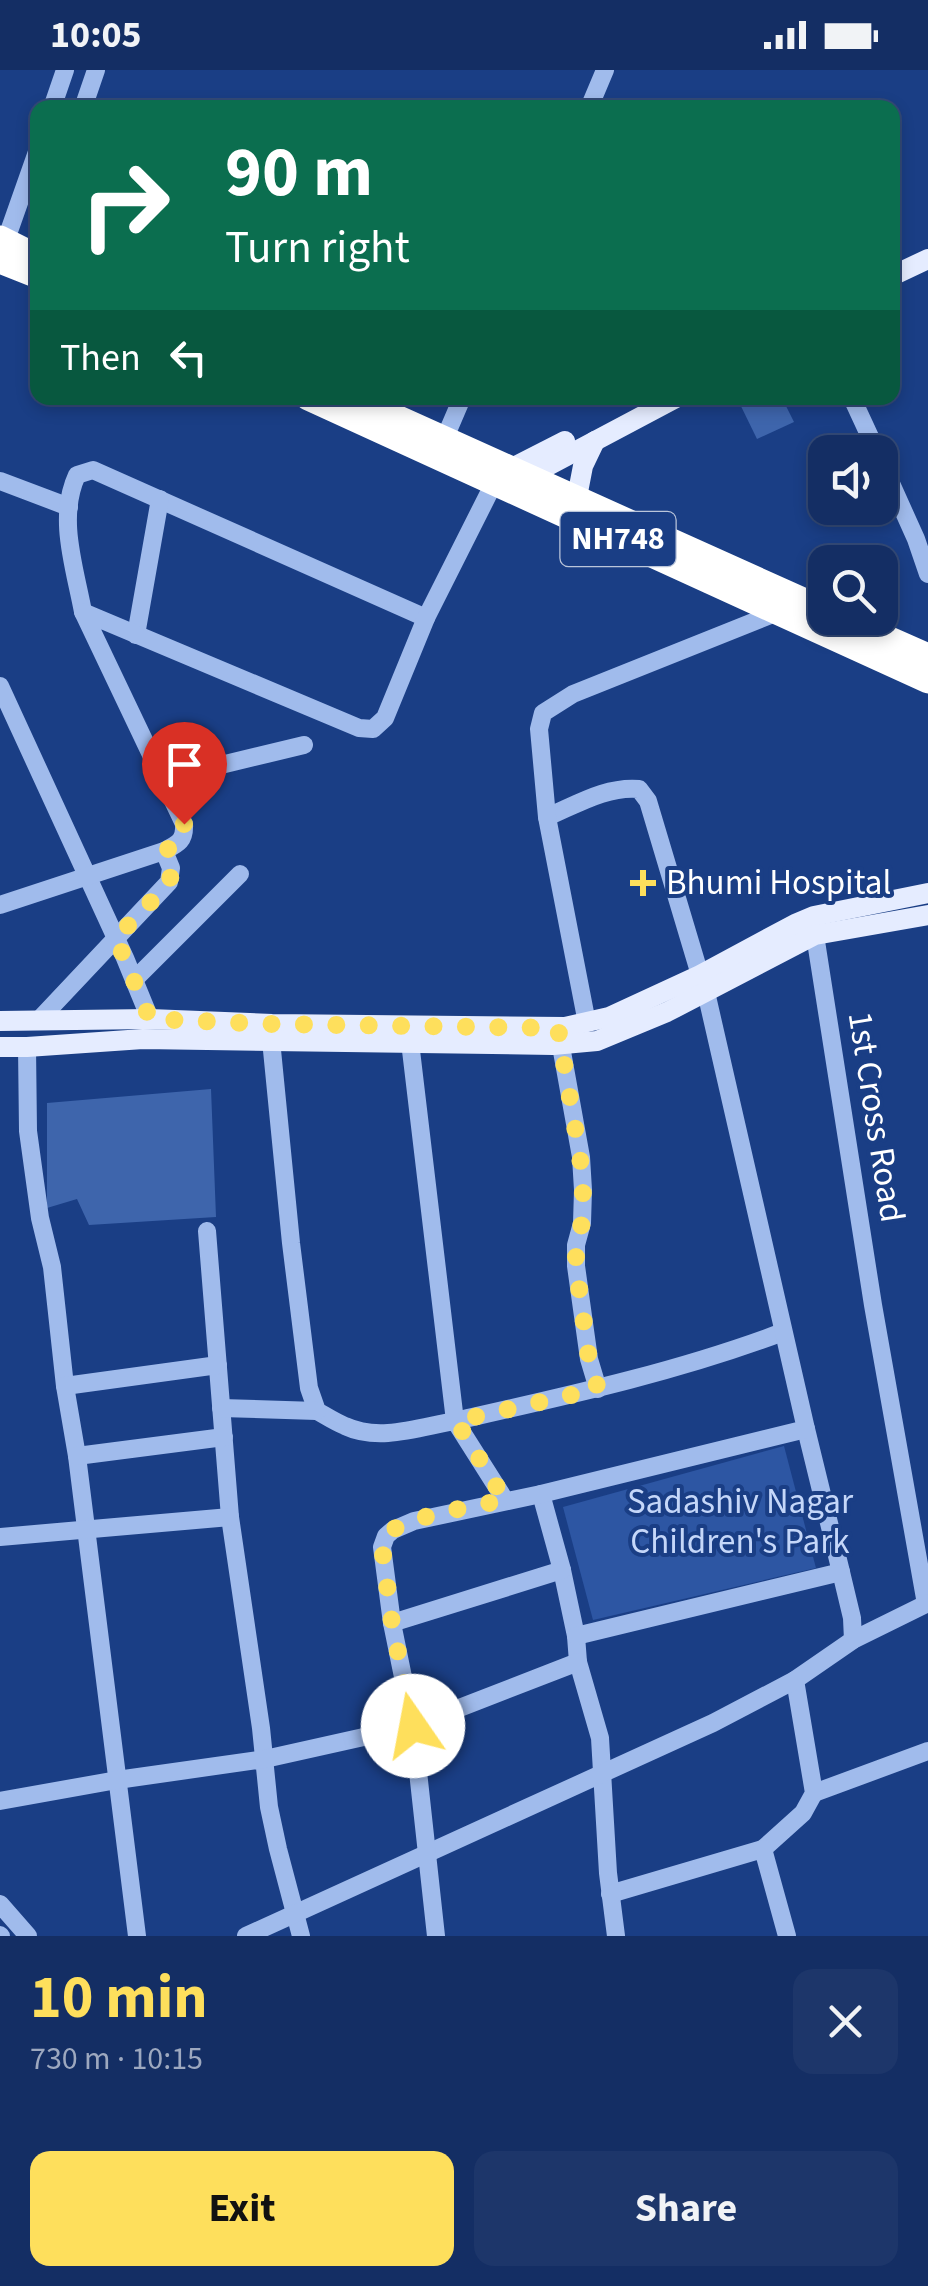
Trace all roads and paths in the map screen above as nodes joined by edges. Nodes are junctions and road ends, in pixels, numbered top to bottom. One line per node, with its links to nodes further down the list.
1 (66, 70): 4 (street)
2 (96, 70): 5 (street)
3 (605, 70): 6 (street)
4 (55, 100)
5 (85, 100)
6 (592, 100)
7 (30, 193): 8 (street)
8 (19, 254)
9 (928, 258): 10 (main road)
10 (900, 272)
11 (928, 272): 12 (main road)
12 (900, 285)
13 (327, 405): 21 (highway, NH748)
14 (366, 405): 21 (highway, NH748)
15 (459, 405): 21 (street)
16 (637, 405): 22 (main road)
17 (663, 405): 20 (main road)
18 (855, 405): 19 (street)
19 (869, 435)
20 (595, 441): 22 (main road); 24 (main road)
21 (441, 447): 22 (highway, NH748)
22 (512, 479): 24 (highway, NH748); 31 (highway, NH748); 32 (street)
23 (0, 481): 27 (street)
24 (577, 497): 29 (highway, NH748)
25 (160, 499): 27 (street); 32 (street); 33 (street)
26 (898, 500): 28 (street)
27 (69, 507): 30 (street)
28 (928, 574)
29 (808, 602)
30 (83, 612): 33 (street); 39 (street)
31 (778, 612): 36 (highway, NH748); 40 (street)
32 (426, 618): 33 (street)
33 (136, 635)
34 (880, 635): 35 (highway)
35 (928, 656)
36 (928, 680)
37 (0, 686): 43 (street)
38 (304, 746): 39 (street)
39 (163, 779): 41 (street)
40 (547, 818): 50 (street); 54 (street)
41 (164, 851): 43 (street); 48 (street)
42 (240, 874): 49 (street)
43 (87, 878): 45 (street); 48 (street)
44 (928, 894): 50 (main road)
45 (0, 906)
46 (928, 915): 47 (main road)
47 (815, 935): 50 (main road); 78 (street, 1st Cross Road)
48 (116, 938): 49 (street); 53 (street)
49 (134, 980): 51 (street)
50 (703, 984): 54 (main road); 55 (main road); 61 (street)
51 (150, 1019): 53 (main road); 55 (main road)
52 (0, 1021): 53 (main road)
53 (38, 1021)
54 (587, 1023): 55 (main road)
55 (559, 1036): 57 (main road); 64 (street)
56 (271, 1040): 57 (main road); 59 (main road); 66 (street)
57 (410, 1042): 67 (street)
58 (0, 1047): 59 (main road)
59 (27, 1048): 63 (street)
60 (208, 1230): 62 (street)
61 (783, 1332): 64 (street); 68 (street)
62 (218, 1364): 63 (street); 65 (street)
63 (65, 1386): 70 (street)
64 (598, 1389): 67 (street)
65 (221, 1408): 66 (street); 69 (street)
66 (317, 1410): 67 (street)
67 (456, 1421): 72 (street)
68 (806, 1429): 71 (street); 77 (street)
69 (224, 1438): 70 (street); 73 (street)
70 (78, 1456): 74 (street)
71 (541, 1494): 72 (street); 76 (street)
72 (505, 1500): 79 (street)
73 (230, 1517): 74 (street); 86 (street)
74 (86, 1531): 75 (street); 88 (street)
75 (0, 1538)
76 (562, 1570): 79 (street); 80 (street)
77 (841, 1572): 80 (street); 81 (street)
78 (927, 1604): 81 (street)
79 (392, 1623): 84 (street)
80 (576, 1636): 82 (street)
81 (853, 1640): 83 (street)
82 (578, 1662): 84 (street); 87 (street)
83 (794, 1680): 87 (street); 89 (street)
84 (413, 1726): 86 (street); 92 (street)
85 (928, 1751): 89 (street)
86 (265, 1758): 88 (street); 95 (street)
87 (603, 1772): 92 (street); 93 (street)
88 (116, 1780): 90 (street); 97 (street)
89 (814, 1793): 91 (street)
90 (0, 1802)
91 (763, 1849): 93 (street); 102 (street)
92 (426, 1852): 95 (street); 100 (street)
93 (610, 1894): 101 (street)
94 (0, 1904): 96 (street)
95 (296, 1912): 98 (street); 99 (street)
96 (28, 1936)
97 (137, 1936)
98 (246, 1936)
99 (302, 1936)
100 (436, 1936)
101 (616, 1936)
102 (787, 1936)

